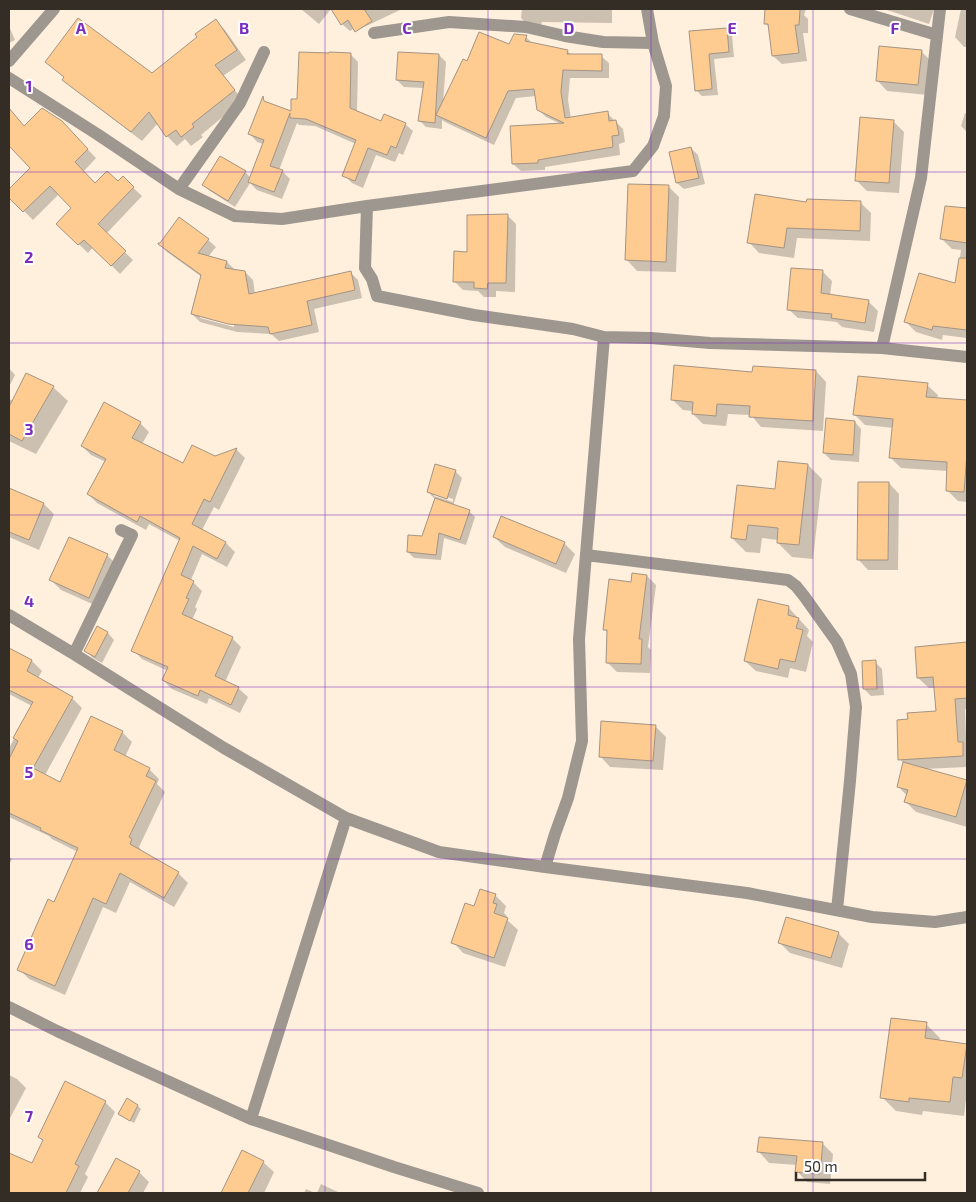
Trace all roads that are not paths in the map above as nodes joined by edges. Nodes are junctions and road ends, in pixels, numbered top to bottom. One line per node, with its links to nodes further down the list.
1 (54, 9): 9 (street)
2 (647, 9): 7 (street)
3 (850, 9): 6 (street)
4 (940, 9): 6 (street)
5 (374, 33): 7 (street)
6 (937, 35): 14 (street)
7 (653, 43): 12 (street)
8 (264, 52): 11 (street)
9 (9, 61)
10 (9, 78): 11 (street)
11 (178, 189): 12 (street)
12 (367, 206): 13 (street)
13 (604, 337): 14 (street); 17 (street)
14 (882, 348): 15 (street)
15 (967, 357)
16 (122, 530): 19 (street)
17 (586, 555): 21 (street); 22 (street)
18 (9, 615): 19 (street)
19 (74, 654): 20 (street)
20 (346, 818): 21 (street); 25 (street)
21 (545, 867): 22 (street)
22 (837, 910): 23 (street)
23 (967, 917)
24 (9, 1008): 25 (street)
25 (252, 1119): 26 (street)
26 (478, 1193)

